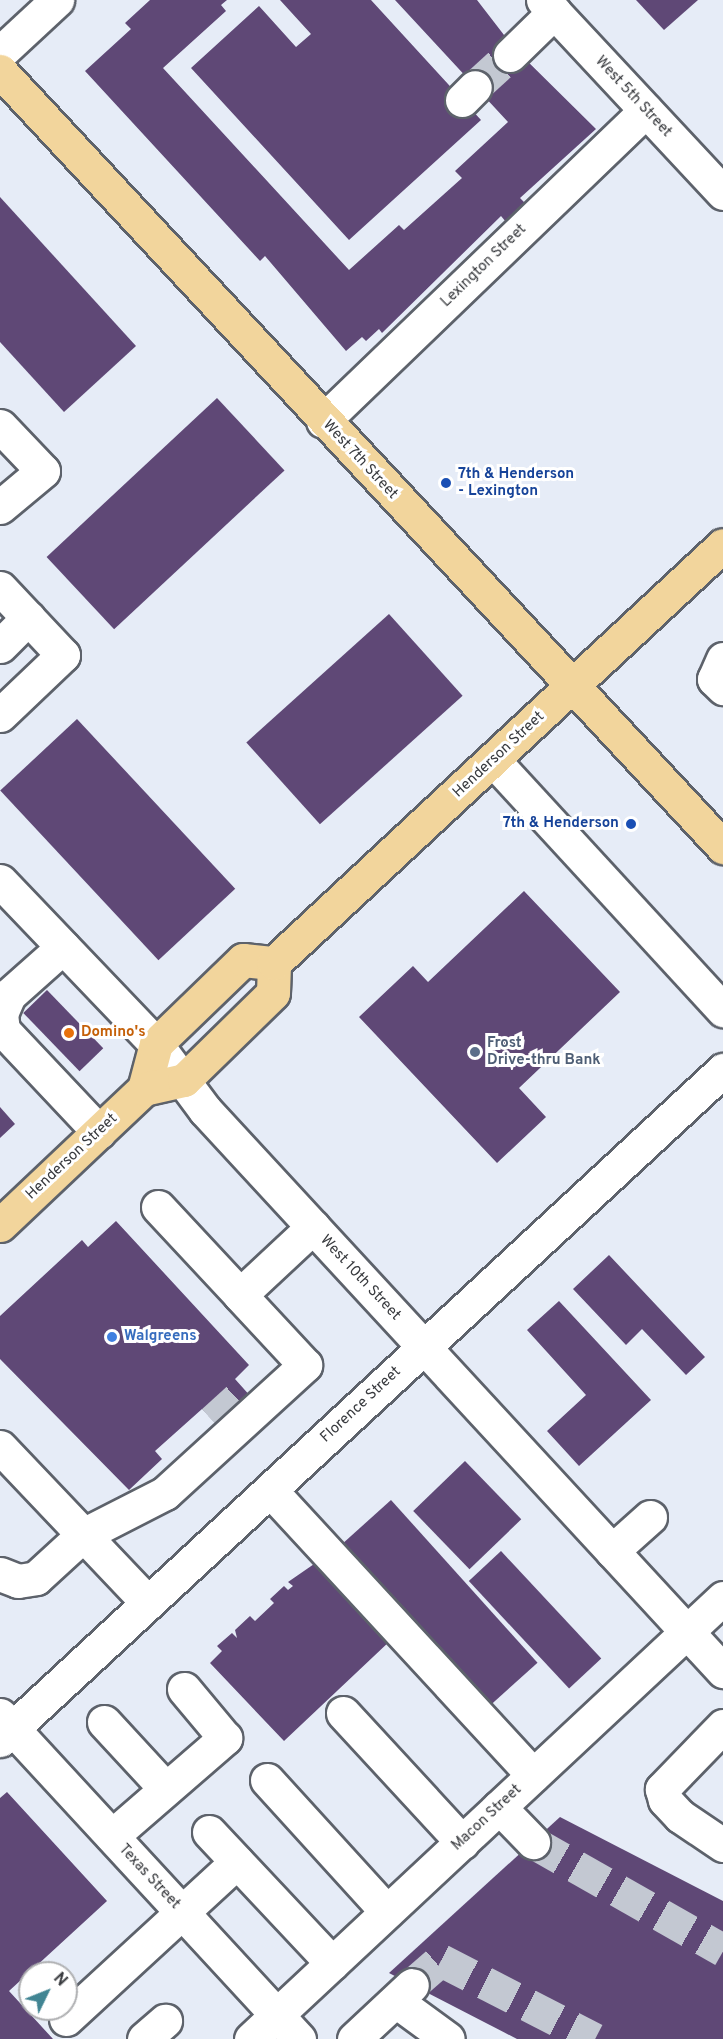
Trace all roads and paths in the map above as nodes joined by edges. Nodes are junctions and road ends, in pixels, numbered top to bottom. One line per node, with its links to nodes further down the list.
1 (57, 0): 3 (street)
2 (549, 6): 4 (street); 6 (street, West 5th Street)
3 (0, 53)
4 (510, 55)
5 (0, 71): 8 (main road, West 7th Street)
6 (646, 110): 7 (street, West 5th Street); 8 (street, Lexington Street)
7 (723, 193)
8 (323, 421): 15 (main road, West 7th Street)
9 (0, 426): 10 (street)
10 (0, 507)
11 (723, 546): 15 (main road, Henderson Street)
12 (0, 588): 13 (street)
13 (28, 618): 14 (street); 16 (street)
14 (0, 646)
15 (572, 686): 17 (main road, Henderson Street); 18 (main road, West 7th Street)
16 (0, 715)
17 (493, 760): 21 (main road, Henderson Street); 22 (street)
18 (723, 847)
19 (0, 881): 20 (street, West 10th Street)
20 (63, 947): 23 (street, West 10th Street); 27 (street)
21 (274, 963): 23 (main road); 25 (main road)
22 (723, 1010)
23 (156, 1044): 25 (street, West 10th Street); 26 (main road)
24 (723, 1070): 32 (street, Florence Street)
25 (184, 1080): 26 (main road); 30 (street, West 10th Street)
26 (144, 1089): 27 (main road, Henderson Street)
27 (99, 1132): 29 (main road, Henderson Street)
28 (158, 1207): 31 (street)
29 (0, 1225)
30 (313, 1227): 31 (street); 32 (street, West 10th Street)
31 (240, 1295): 33 (street)
32 (424, 1347): 37 (street, Florence Street); 41 (street, West 10th Street)
33 (290, 1349): 34 (street); 38 (street)
34 (246, 1391)
35 (213, 1421): 38 (street)
36 (0, 1447): 40 (street)
37 (270, 1490): 44 (street, Florence Street); 52 (street)
38 (165, 1493): 40 (street)
39 (650, 1516): 41 (street)
40 (84, 1535): 42 (street); 44 (street)
41 (612, 1551): 45 (street, West 10th Street)
42 (0, 1574)
43 (723, 1598): 45 (street, Macon Street)
44 (148, 1603): 51 (street, Florence Street)
45 (686, 1632): 46 (street, West 10th Street); 52 (street, Macon Street)
46 (723, 1671)
47 (184, 1689): 54 (street)
48 (343, 1713): 58 (street)
49 (104, 1722): 54 (street)
50 (723, 1726): 60 (street)
51 (4, 1728): 57 (street, Texas Street)
52 (533, 1775): 55 (street, Macon Street)
53 (267, 1780): 62 (street)
54 (164, 1787): 57 (street)
55 (499, 1807): 58 (street, Macon Street); 59 (street)
56 (209, 1832): 61 (street)
57 (111, 1836): 63 (street, Texas Street)
58 (462, 1842): 62 (street, Macon Street)
59 (532, 1842)
60 (723, 1845)
61 (237, 1862): 63 (street); 64 (street)
62 (387, 1912): 64 (street, Macon Street)
63 (182, 1913): 65 (street); 66 (street, Texas Street)
64 (332, 1963): 66 (street, Macon Street)
65 (78, 2008)
66 (277, 2015): 67 (street, Macon Street); 68 (street, Texas Street)
67 (251, 2039)
68 (299, 2039)
69 (354, 2039): 70 (street)
70 (448, 2039)

